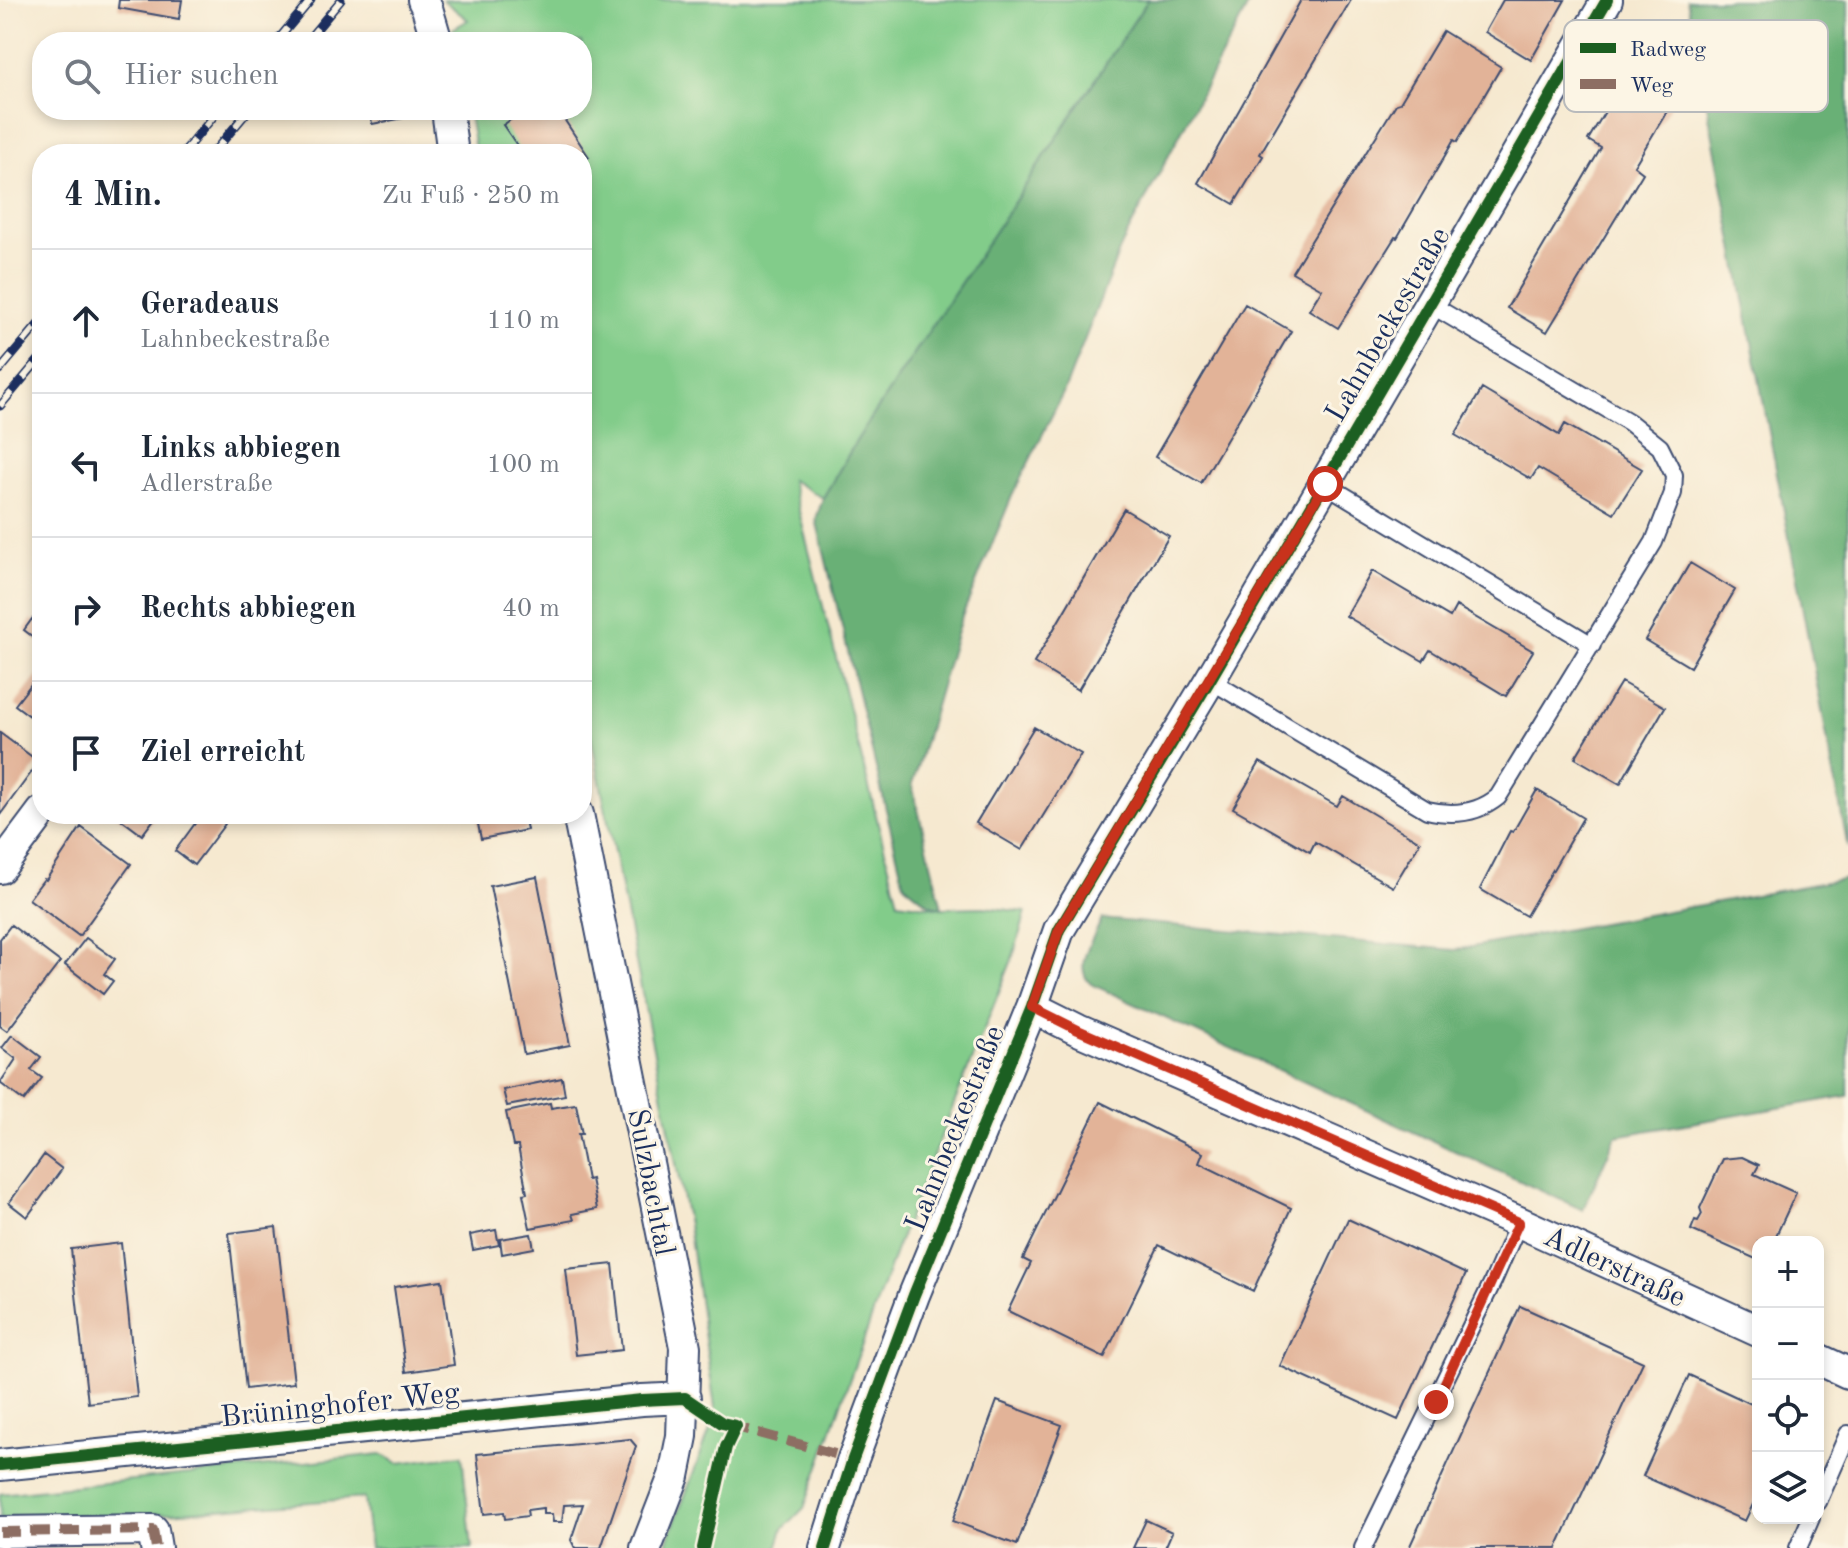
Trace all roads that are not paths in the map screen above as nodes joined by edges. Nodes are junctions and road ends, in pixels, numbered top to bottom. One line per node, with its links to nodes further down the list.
1 (423, 0): 4 (street)
2 (1607, 0): 3 (street, Lahnbeckestraße)
3 (1595, 20)
4 (434, 32)
5 (1564, 73): 8 (street, Lahnbeckestraße)
6 (448, 120): 7 (street)
7 (452, 144)
8 (1428, 303): 9 (street, Lahnbeckestraße); 10 (lane)
9 (1325, 484): 10 (lane); 11 (street, Lahnbeckestraße)
10 (1592, 645): 11 (lane)
11 (1210, 680): 15 (street, Lahnbeckestraße)
12 (33, 824): 14 (street)
13 (580, 824): 20 (street, Sulzbachtal)
14 (0, 868)
15 (1032, 1007): 16 (street, Adlerstraße); 28 (street, Lahnbeckestraße)
16 (1519, 1222): 17 (street, Adlerstraße); 29 (lane)
17 (1752, 1328)
18 (1824, 1362): 19 (street)
19 (1848, 1373)
20 (685, 1398): 22 (street, Brüninghofer Weg); 27 (street, Sulzbachtal)
21 (1848, 1434): 23 (lane)
22 (0, 1465)
23 (1824, 1488)
24 (1808, 1524): 30 (lane)
25 (0, 1532): 26 (street)
26 (156, 1548)
27 (646, 1548)
28 (825, 1548)
29 (1363, 1548)
30 (1798, 1548)

